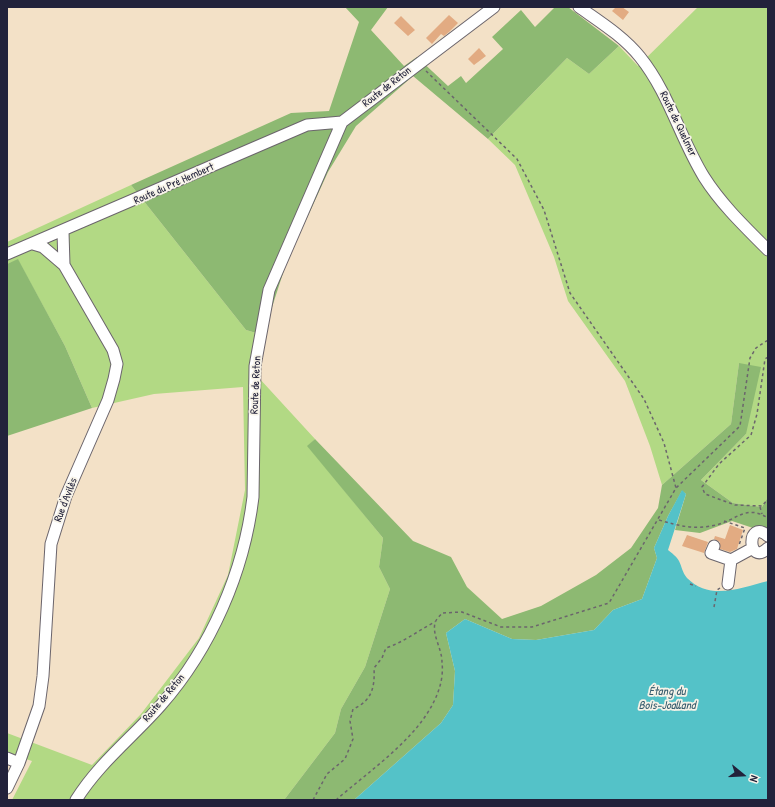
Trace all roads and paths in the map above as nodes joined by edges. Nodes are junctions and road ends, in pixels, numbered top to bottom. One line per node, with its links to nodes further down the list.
1 (494, 7): 3 (street, Route de Reton)
2 (579, 7): 7 (street, Route de Quelmer)
3 (418, 63): 4 (street, Route de Reton); 12 (path)
4 (342, 122): 5 (street, Route du Pré Hembert); 33 (street, Route de Reton)
5 (63, 232): 6 (street, Route du Pré Hembert); 9 (street)
6 (33, 244): 8 (street, Route du Pré Hembert); 9 (street, Rue d'Avilès)
7 (768, 250)
8 (7, 254)
9 (64, 265): 31 (street, Rue d'Avilès)
10 (768, 340): 12 (path)
11 (768, 357): 14 (path)
12 (676, 488): 17 (path)
13 (768, 499): 14 (path)
14 (760, 506): 15 (path)
15 (762, 514): 16 (path); 18 (path)
16 (768, 518)
17 (659, 520): 18 (path); 29 (path)
18 (724, 521): 23 (path)
19 (768, 536): 21 (street)
20 (714, 546): 23 (street)
21 (753, 548): 22 (street); 23 (street)
22 (768, 548)
23 (733, 559): 25 (street)
24 (690, 584): 26 (path)
25 (728, 584)
26 (696, 586)
27 (717, 590): 28 (path)
28 (714, 607)
29 (435, 622): 34 (path); 35 (path)
30 (7, 758): 31 (street)
31 (19, 763): 32 (street, Rue d'Avilès)
32 (7, 788)
33 (76, 800)
34 (313, 800)
35 (336, 800)

